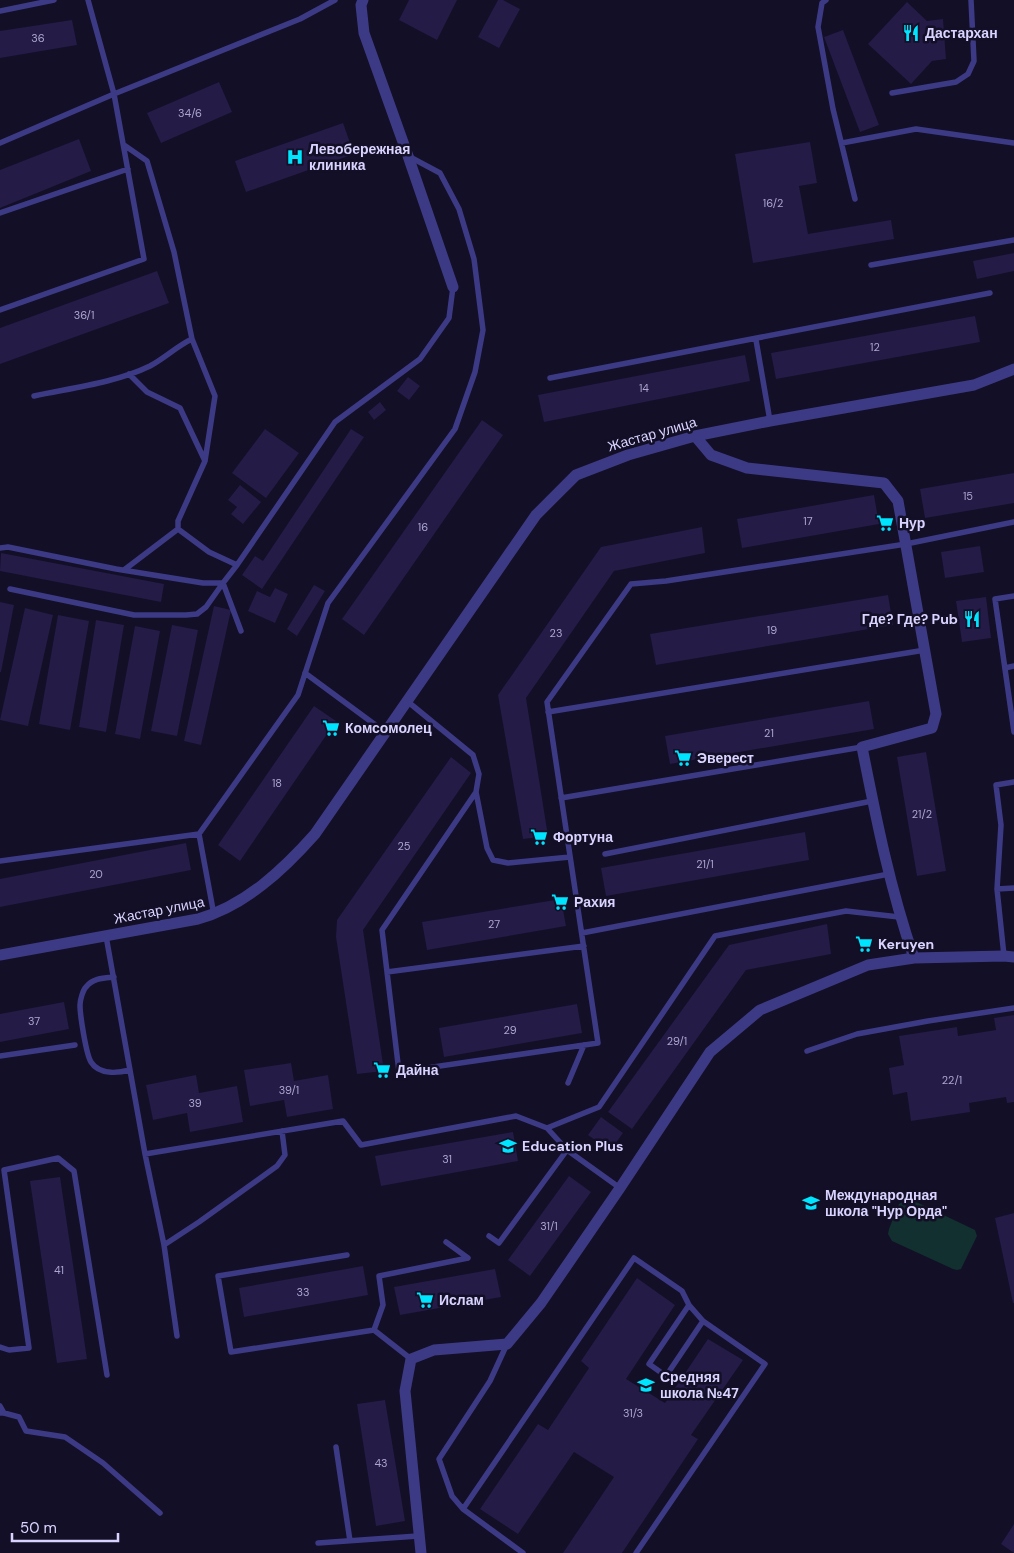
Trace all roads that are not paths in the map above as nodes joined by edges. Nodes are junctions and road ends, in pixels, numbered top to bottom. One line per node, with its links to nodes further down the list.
1 (54, 0): 7 (lane)
2 (88, 0): 9 (lane)
3 (335, 0): 9 (lane)
4 (363, 0): 14 (street)
5 (826, 0): 11 (lane)
6 (971, 0): 8 (lane)
7 (0, 11)
8 (892, 92)
9 (114, 94): 10 (lane); 13 (lane)
10 (0, 143)
11 (842, 143): 12 (lane); 16 (lane)
12 (1014, 143)
13 (124, 144): 15 (lane); 23 (lane)
14 (408, 156): 20 (street); 45 (lane)
15 (128, 169): 17 (lane); 22 (lane)
16 (855, 199)
17 (0, 213)
18 (1014, 240): 19 (lane)
19 (871, 265)
20 (453, 287): 36 (lane)
21 (990, 293): 24 (lane)
22 (0, 310)
23 (192, 339): 26 (lane); 31 (lane)
24 (756, 340): 27 (lane); 29 (lane)
25 (1014, 369): 29 (street, Жастар улица)
26 (129, 374): 28 (lane); 31 (lane)
27 (550, 378)
28 (34, 396)
29 (770, 421): 30 (street, Жастар улица)
30 (695, 436): 34 (street); 46 (street, Жастар улица)
31 (205, 461): 33 (lane)
32 (1014, 522): 34 (lane)
33 (178, 529): 36 (lane); 37 (lane)
34 (906, 544): 42 (street); 47 (lane)
35 (0, 548): 37 (lane)
36 (238, 566): 38 (lane)
37 (124, 570): 38 (lane)
38 (222, 583): 39 (lane); 41 (lane)
39 (10, 590)
40 (1014, 596): 44 (lane)
41 (242, 631)
42 (925, 650): 47 (lane); 51 (street)
43 (1014, 666): 44 (lane)
44 (1005, 668): 48 (lane)
45 (305, 673): 49 (lane); 56 (lane)
46 (407, 701): 49 (street, Жастар улица); 53 (lane)
47 (548, 712): 54 (lane)
48 (1013, 713): 50 (lane)
49 (385, 732): 63 (street, Жастар улица)
50 (1014, 732)
51 (862, 747): 54 (lane); 55 (street)
52 (1014, 782): 62 (lane)
53 (476, 792): 58 (lane); 71 (lane)
54 (561, 798): 58 (lane)
55 (872, 801): 57 (lane); 60 (street)
56 (199, 834): 59 (lane); 63 (lane)
57 (605, 854)
58 (570, 857): 65 (lane)
59 (0, 861)
60 (888, 874): 64 (street); 65 (lane)
61 (1014, 888): 62 (lane)
62 (997, 889): 69 (lane)
63 (214, 915): 66 (street, Жастар улица)
64 (899, 917): 70 (street); 80 (lane)
65 (582, 932): 67 (lane)
66 (106, 936): 68 (street, Жастар улица); 72 (lane)
67 (584, 946): 71 (lane); 75 (lane)
68 (0, 955)
69 (1009, 956): 70 (street)
70 (914, 958): 84 (street)
71 (387, 972): 75 (lane)
72 (114, 977): 78 (lane); 78 (lane)
73 (1014, 1008): 76 (lane)
74 (75, 1045): 77 (lane)
75 (584, 1045): 79 (lane)
76 (807, 1052)
77 (0, 1056)
78 (130, 1070): 83 (lane)
79 (568, 1083)
80 (547, 1128): 81 (lane); 82 (lane)
81 (282, 1131): 83 (lane); 87 (lane)
82 (567, 1150): 84 (lane); 85 (lane)
83 (145, 1154): 87 (lane)
84 (620, 1188): 93 (street)
85 (488, 1236)
86 (446, 1242): 91 (lane)
87 (164, 1245): 92 (lane)
88 (347, 1255): 91 (lane)
89 (690, 1305): 90 (lane); 90 (lane); 100 (lane)
90 (703, 1320): 107 (lane)
91 (374, 1330): 95 (lane)
92 (177, 1336)
93 (507, 1344): 95 (street); 100 (lane)
94 (0, 1347): 96 (lane)
95 (411, 1359): 102 (street)
96 (107, 1375)
97 (0, 1406): 98 (lane)
98 (2, 1413): 101 (lane)
99 (336, 1447): 103 (lane)
100 (463, 1508): 106 (lane)
101 (160, 1513)
102 (418, 1536): 103 (lane); 105 (street)
103 (350, 1541): 104 (lane)
104 (318, 1543)
105 (421, 1553)
106 (523, 1553)
107 (636, 1553)

